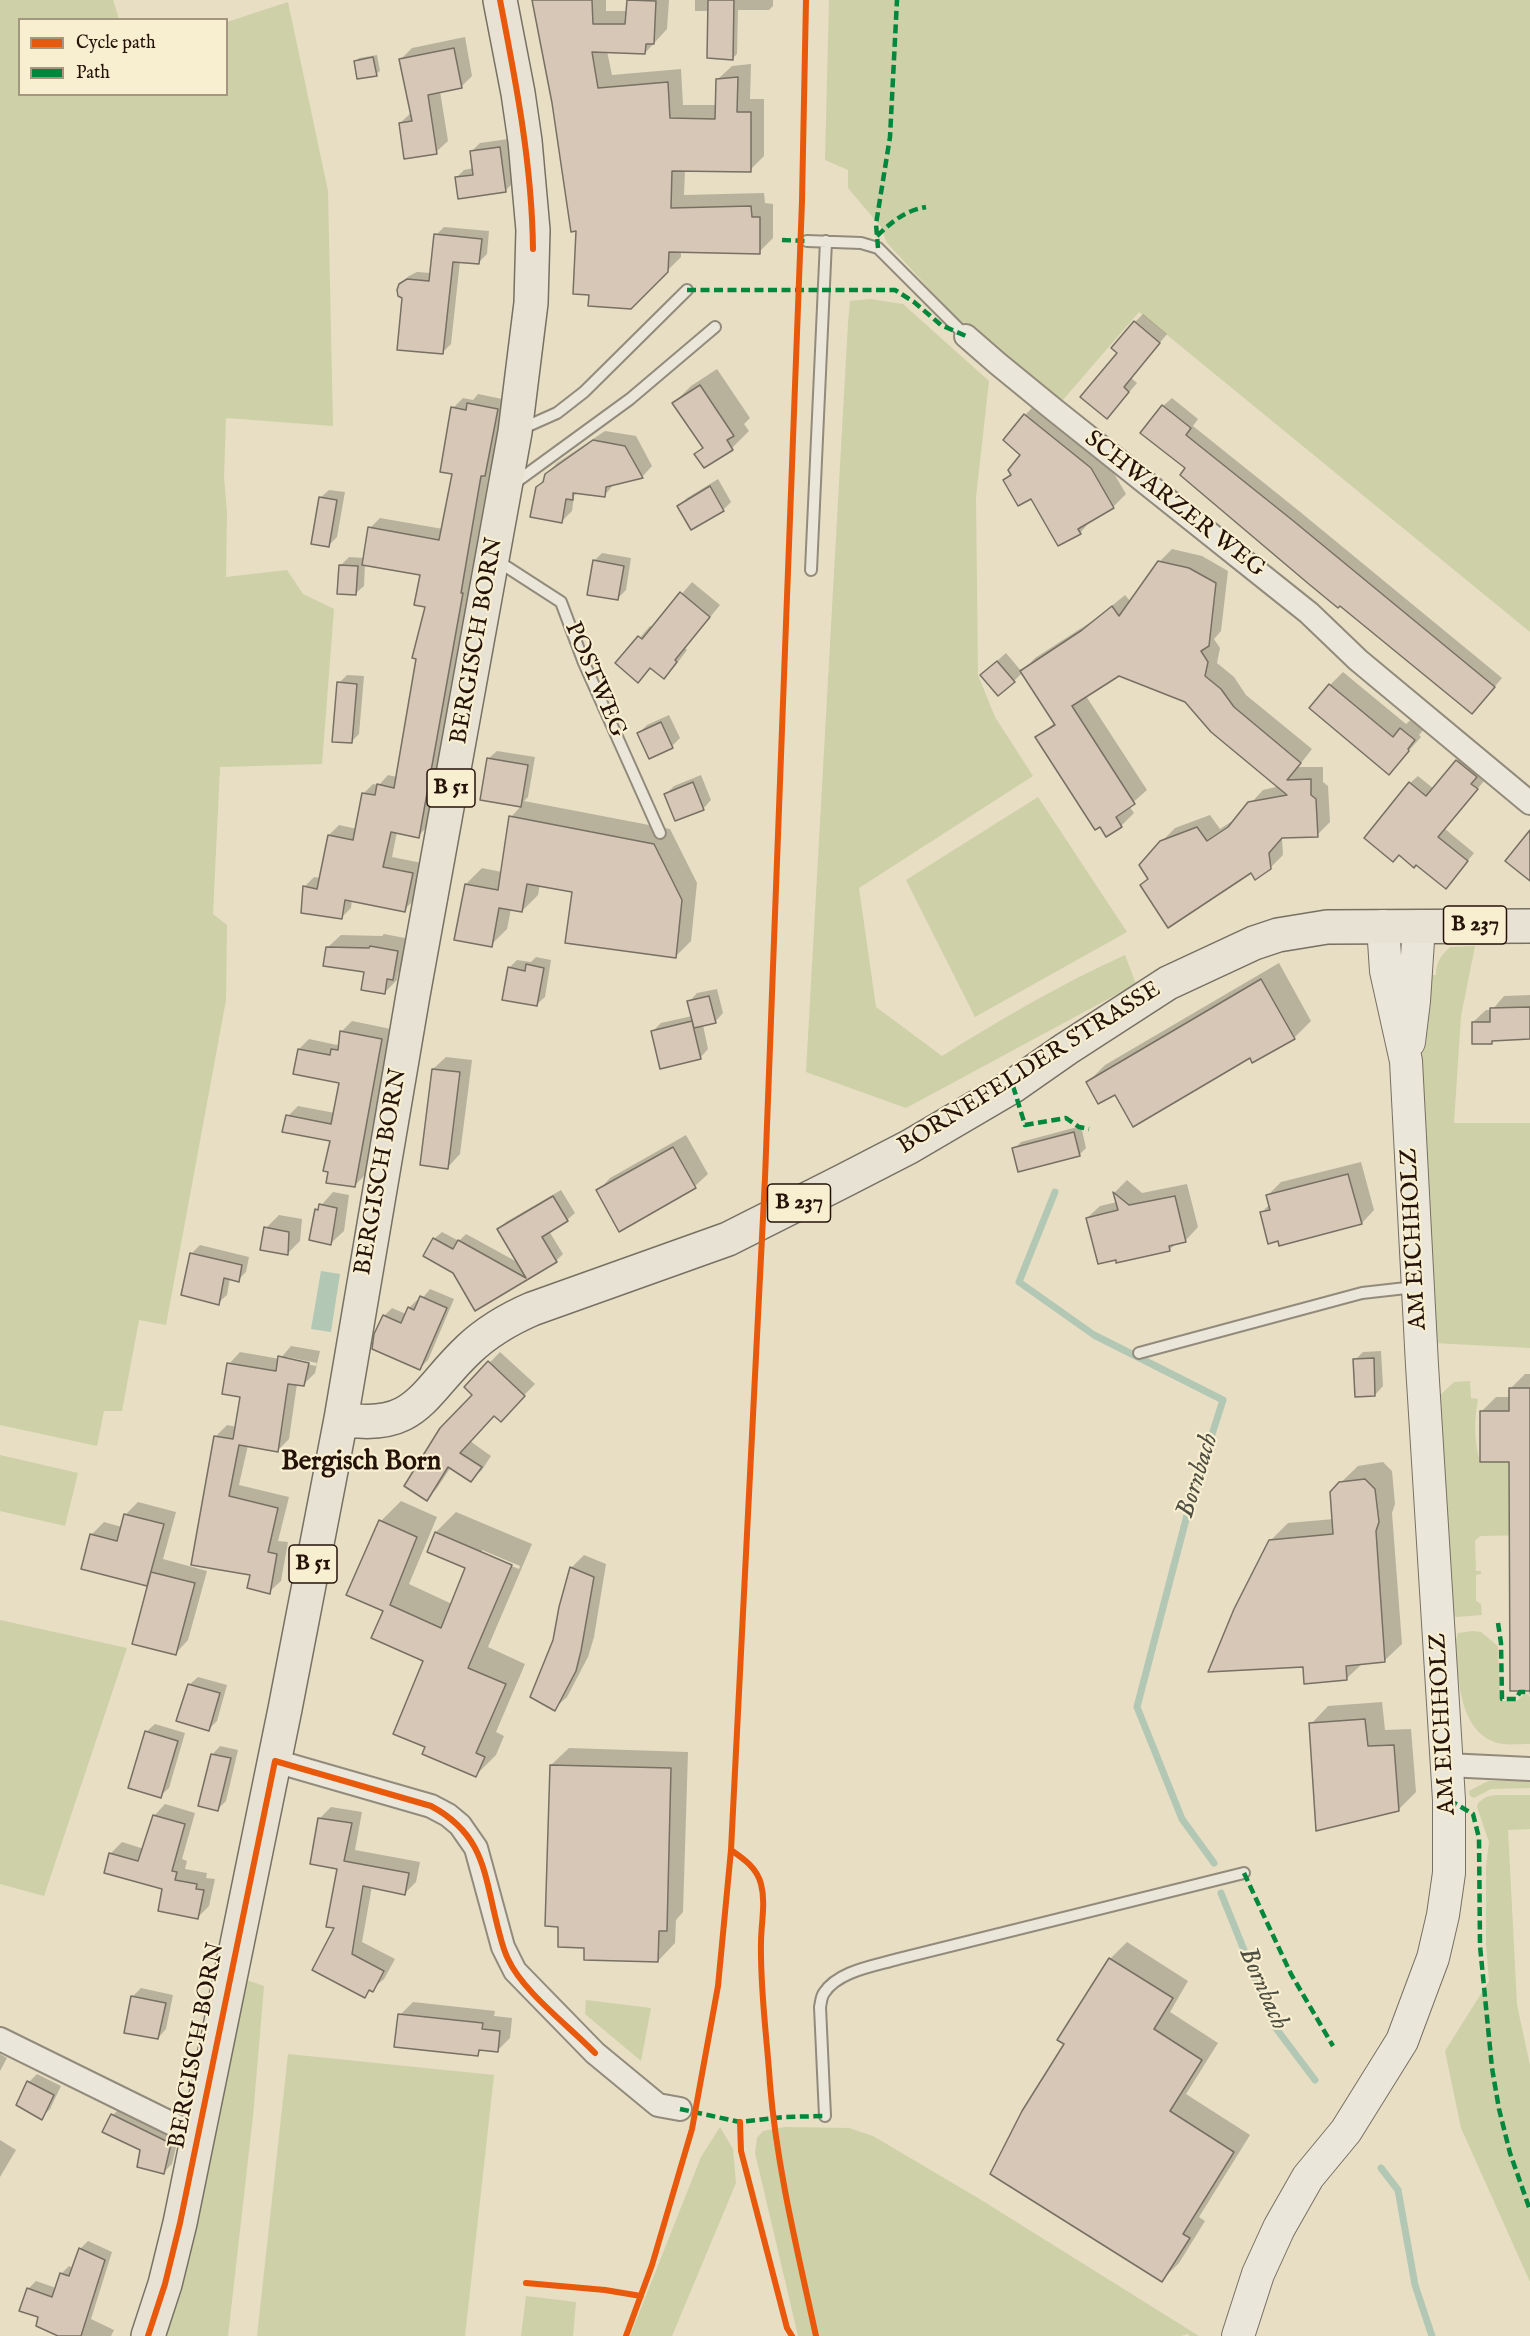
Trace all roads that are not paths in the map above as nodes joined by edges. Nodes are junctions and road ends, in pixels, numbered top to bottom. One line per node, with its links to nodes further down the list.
1 (500, 0): 7 (main road, BERGISCH BORN / B 51)
2 (807, 241): 3 (lane, SCHWARZER WEG)
3 (826, 241): 6 (lane, SCHWARZER WEG); 10 (lane)
4 (687, 290): 7 (lane)
5 (715, 327): 8 (lane)
6 (966, 336): 11 (street, SCHWARZER WEG)
7 (515, 432): 8 (main road, BERGISCH BORN / B 51)
8 (504, 490): 9 (main road, BERGISCH BORN / B 51)
9 (493, 558): 12 (lane, POSTWEG); 19 (main road, BERGISCH BORN / B 51)
10 (811, 570)
11 (1530, 803)
12 (660, 833)
13 (1383, 926): 14 (main road, BORNEFELDER STRASSE / B 237); 16 (main road, AM EICHHOLZ); 19 (main road, BORNEFELDER STRASSE / B 237)
14 (1419, 926): 15 (main road, BORNEFELDER STRASSE / B 237); 16 (main road, AM EICHHOLZ)
15 (1530, 926)
16 (1406, 1061): 17 (main road, AM EICHHOLZ)
17 (1418, 1286): 18 (lane); 21 (main road, AM EICHHOLZ)
18 (1139, 1353)
19 (341, 1419): 20 (main road, BERGISCH BORN / B 51)
20 (274, 1761): 25 (street); 27 (main road, BERGISCH BORN / B 51)
21 (1447, 1765): 22 (street); 28 (main road, AM EICHHOLZ)
22 (1530, 1769)
23 (1244, 1873): 26 (lane)
24 (0, 2039): 27 (street)
25 (680, 2109)
26 (825, 2116)
27 (198, 2137): 29 (main road, BERGISCH BORN / B 51)
28 (1241, 2335)
29 (148, 2336)

